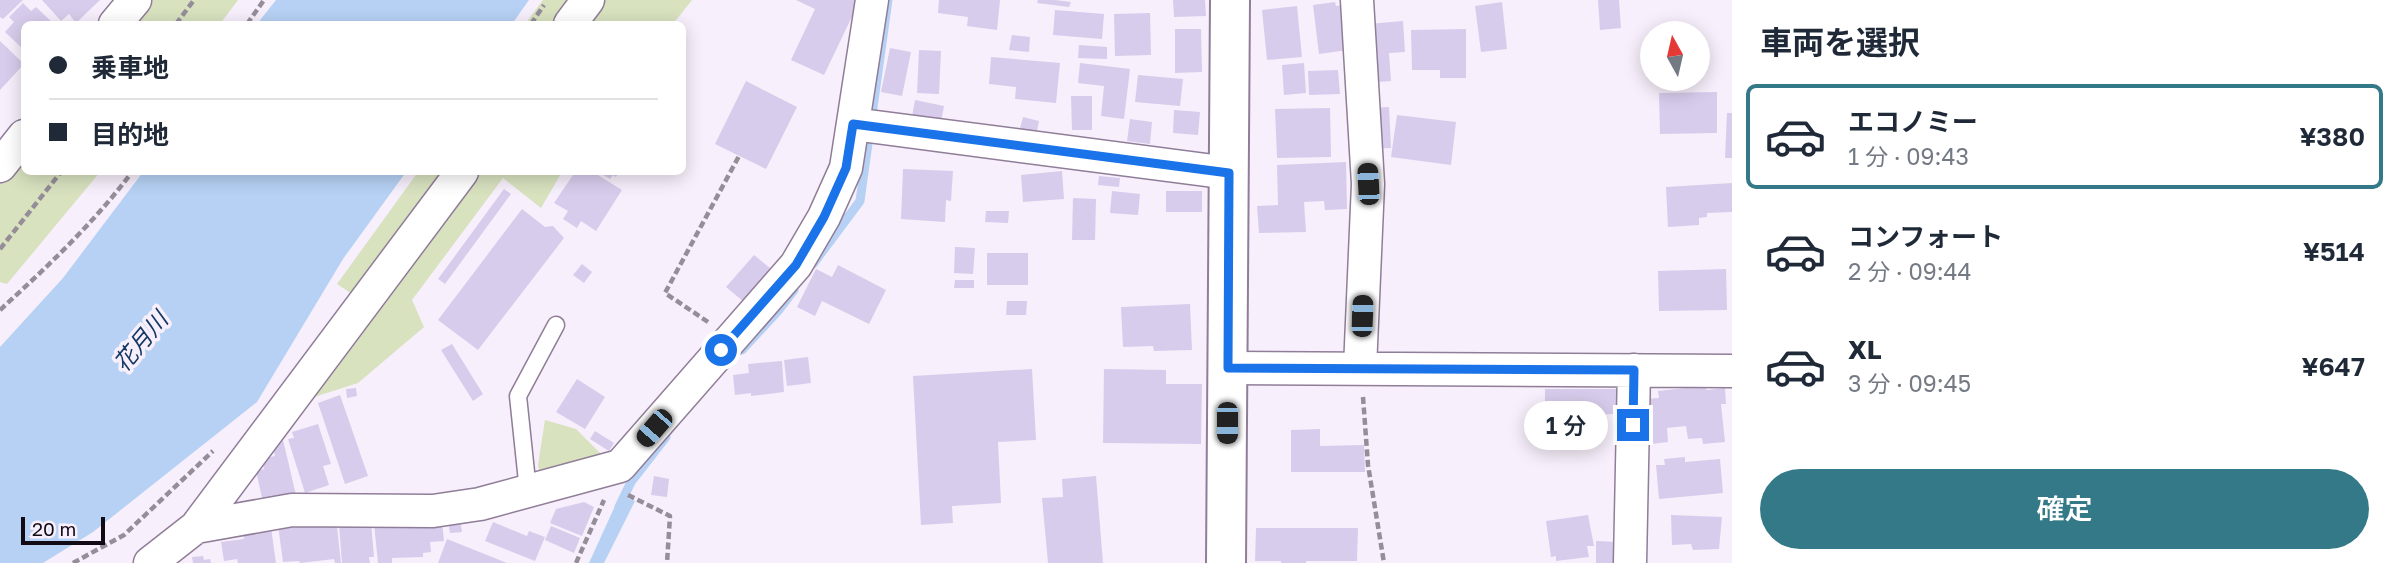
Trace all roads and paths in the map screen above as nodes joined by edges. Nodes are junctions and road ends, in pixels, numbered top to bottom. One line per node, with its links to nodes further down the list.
1 (135, 0): 9 (street)
2 (194, 0): 10 (path)
3 (264, 0): 11 (path)
4 (548, 0): 12 (path)
5 (588, 0): 13 (street)
6 (872, 0): 14 (street)
7 (1230, 0): 18 (street)
8 (1357, 0): 27 (street)
9 (118, 21)
10 (178, 21)
11 (249, 21)
12 (533, 21)
13 (572, 21)
14 (864, 125): 18 (street); 25 (street)
15 (21, 140): 17 (street)
16 (739, 156): 25 (path)
17 (0, 166)
18 (1229, 173): 26 (street)
19 (59, 175): 22 (path)
20 (130, 175): 23 (path)
21 (460, 175): 32 (street)
22 (0, 249)
23 (0, 310)
24 (556, 325): 31 (lane)
25 (732, 338): 30 (street)
26 (1228, 368): 27 (street); 36 (street)
27 (1360, 368): 28 (street); 37 (path)
28 (1634, 370): 29 (street); 38 (street)
29 (1732, 371)
30 (621, 479): 31 (street); 34 (path); 35 (path)
31 (528, 491): 32 (street)
32 (196, 527): 33 (street)
33 (150, 563)
34 (576, 563)
35 (667, 563)
36 (1226, 563)
37 (1384, 563)
38 (1630, 563)

